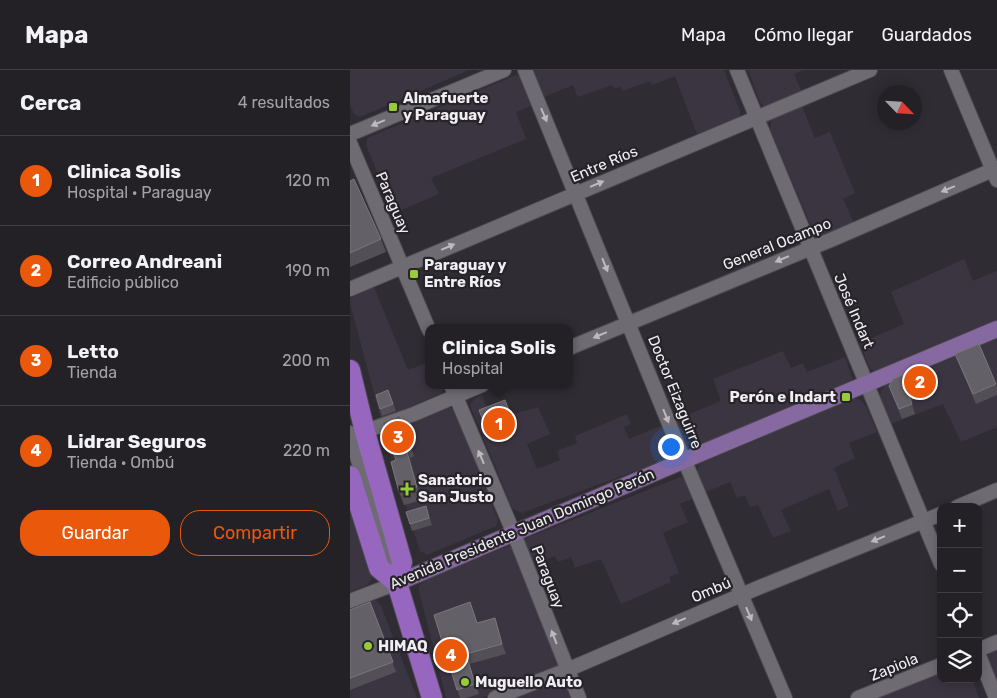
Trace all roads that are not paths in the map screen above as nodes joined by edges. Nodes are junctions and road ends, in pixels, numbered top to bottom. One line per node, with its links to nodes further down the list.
1 (504, 70): 7 (street, one-way to 7)
2 (525, 70): 10 (street, Doctor Eizaguirre, one-way to 10)
3 (737, 70): 6 (street, José Indart)
4 (870, 70): 6 (street, Entre Ríos)
5 (952, 70): 9 (street)
6 (757, 118): 10 (street, Entre Ríos, one-way to 6); 11 (street, José Indart)
7 (350, 134)
8 (350, 143): 12 (street, Paraguay)
9 (996, 173): 11 (street, General Ocampo, one-way to 11)
10 (576, 193): 12 (street, Entre Ríos, one-way to 10); 14 (street, Doctor Eizaguirre, one-way to 14)
11 (810, 248): 14 (street, General Ocampo, one-way to 14); 19 (street, José Indart)
12 (403, 266): 13 (street, Entre Ríos); 15 (street, Paraguay)
13 (350, 289)
14 (629, 323): 17 (street, General Ocampo, one-way to 17); 23 (street, Doctor Eizaguirre, one-way to 23)
15 (427, 324)
16 (997, 330): 19 (main road, Avenida Presidente Juan Domingo Perón)
17 (573, 346)
18 (350, 370): 22 (highway)
19 (867, 384): 23 (main road, Avenida Presidente Juan Domingo Perón); 28 (street, José Indart)
20 (454, 391): 22 (street); 29 (street, Paraguay, one-way to 20)
21 (350, 394): 22 (street)
22 (354, 435): 31 (highway)
23 (685, 460): 29 (main road, Avenida Presidente Juan Domingo Perón); 32 (street, Doctor Eizaguirre)
24 (350, 476): 31 (highway)
25 (997, 490): 26 (street)
26 (966, 503)
27 (937, 516): 28 (street, Ombú)
28 (923, 521): 30 (street, José Indart); 32 (street, Ombú, one-way to 32)
29 (514, 534): 31 (main road, Avenida Presidente Juan Domingo Perón); 38 (street, Paraguay, one-way to 29)
30 (937, 554)
31 (397, 583): 33 (street, Avenida Presidente Juan Domingo Perón); 39 (highway)
32 (741, 595): 38 (street, Ombú, one-way to 38); 42 (street, Doctor Eizaguirre, one-way to 42)
33 (350, 601)
34 (997, 642): 35 (street)
35 (982, 650)
36 (982, 662): 44 (street)
37 (937, 667): 43 (street, Zapiola)
38 (567, 670): 40 (street, Ombú); 41 (street, Paraguay)
39 (432, 698)
40 (495, 698)
41 (579, 698)
42 (785, 698)
43 (858, 698)
44 (996, 698)

